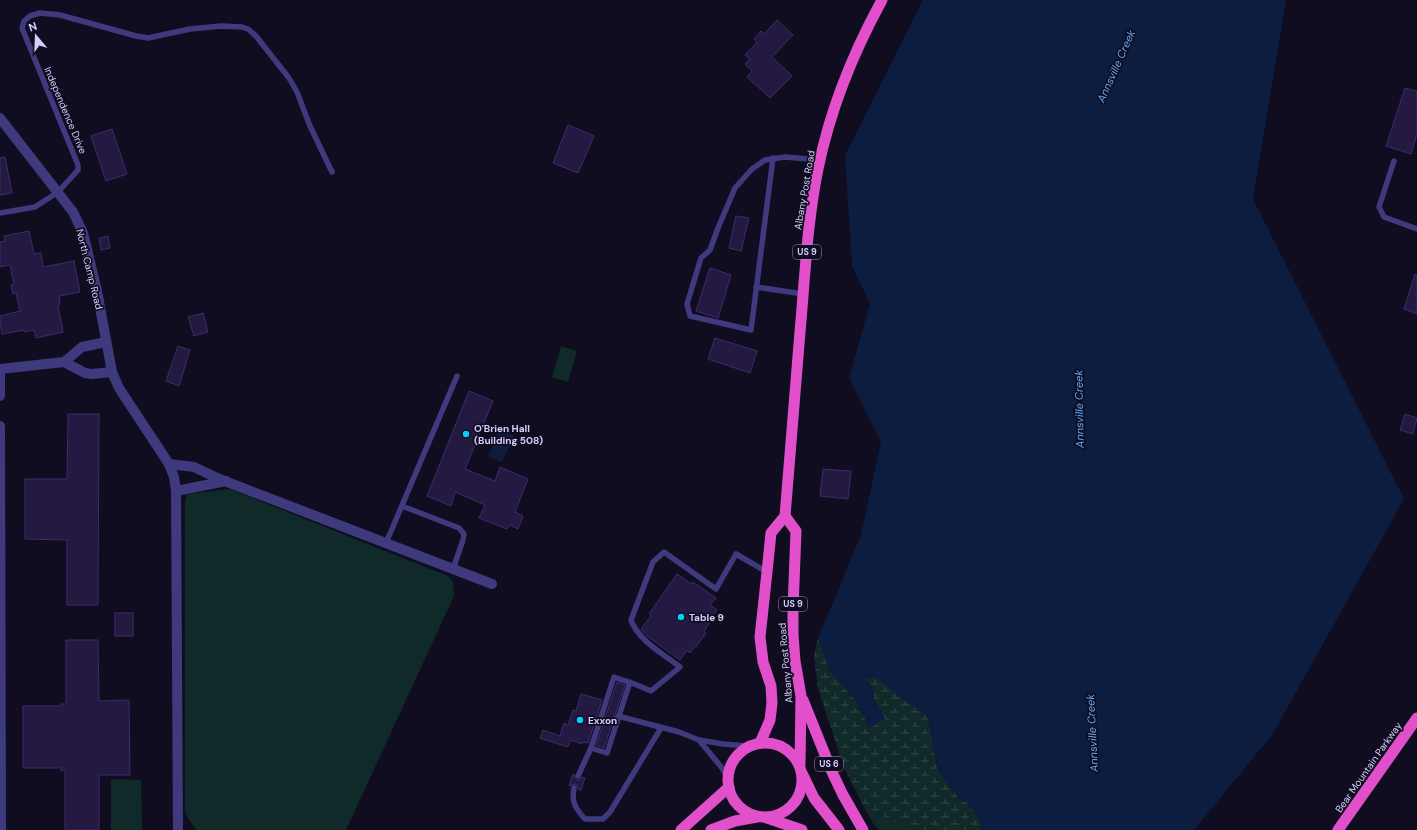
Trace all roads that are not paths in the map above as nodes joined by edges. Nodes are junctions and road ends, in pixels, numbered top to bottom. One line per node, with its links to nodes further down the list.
1 (882, 0): 4 (highway, Albany Post Road / US 9)
2 (0, 118): 7 (street, North Camp Road)
3 (773, 158): 4 (lane); 10 (lane); 10 (lane)
4 (820, 160): 11 (highway, Albany Post Road / US 9)
5 (1394, 161): 9 (lane)
6 (332, 172): 7 (lane, Independence Drive)
7 (58, 192): 8 (lane); 12 (street, North Camp Road)
8 (0, 213)
9 (1417, 229)
10 (756, 287): 11 (lane)
11 (803, 294): 23 (highway, Albany Post Road / US 9)
12 (106, 342): 13 (street); 15 (street, North Camp Road)
13 (64, 362): 14 (street); 15 (street)
14 (0, 369): 17 (street)
15 (112, 372): 19 (street, North Camp Road)
16 (457, 376): 22 (lane)
17 (0, 396)
18 (0, 426): 43 (street)
19 (169, 464): 20 (street); 21 (street, North Camp Road)
20 (226, 481): 21 (street); 24 (street)
21 (176, 491): 44 (street, North Camp Road)
22 (402, 506): 24 (lane); 25 (lane)
23 (785, 516): 26 (highway, Albany Post Road / US 9); 29 (highway, Albany Post Road / US 9)
24 (386, 543): 25 (street)
25 (453, 569): 27 (street)
26 (766, 572): 28 (lane); 34 (highway, Albany Post Road / US 9)
27 (492, 584)
28 (630, 682): 30 (lane); 36 (lane)
29 (801, 696): 37 (highway, Albany Post Road); 49 (highway, US 6)
30 (618, 716): 32 (lane); 36 (lane)
31 (1417, 718): 50 (highway, Bear Mountain Parkway)
32 (661, 728): 33 (lane); 41 (lane)
33 (699, 740): 35 (lane); 40 (lane)
34 (760, 743): 35 (highway, US 6); 37 (highway, US 6)
35 (749, 746): 40 (highway)
36 (591, 748): 39 (lane)
37 (800, 764): 38 (highway, US 6)
38 (803, 775): 42 (highway); 48 (highway, US 6)
39 (578, 776)
40 (728, 782): 42 (highway); 45 (highway)
41 (574, 788)
42 (761, 817): 46 (highway); 47 (highway)
43 (1, 830)
44 (178, 830)
45 (681, 830)
46 (711, 830)
47 (802, 830)
48 (839, 830)
49 (863, 830)
50 (1338, 830)

